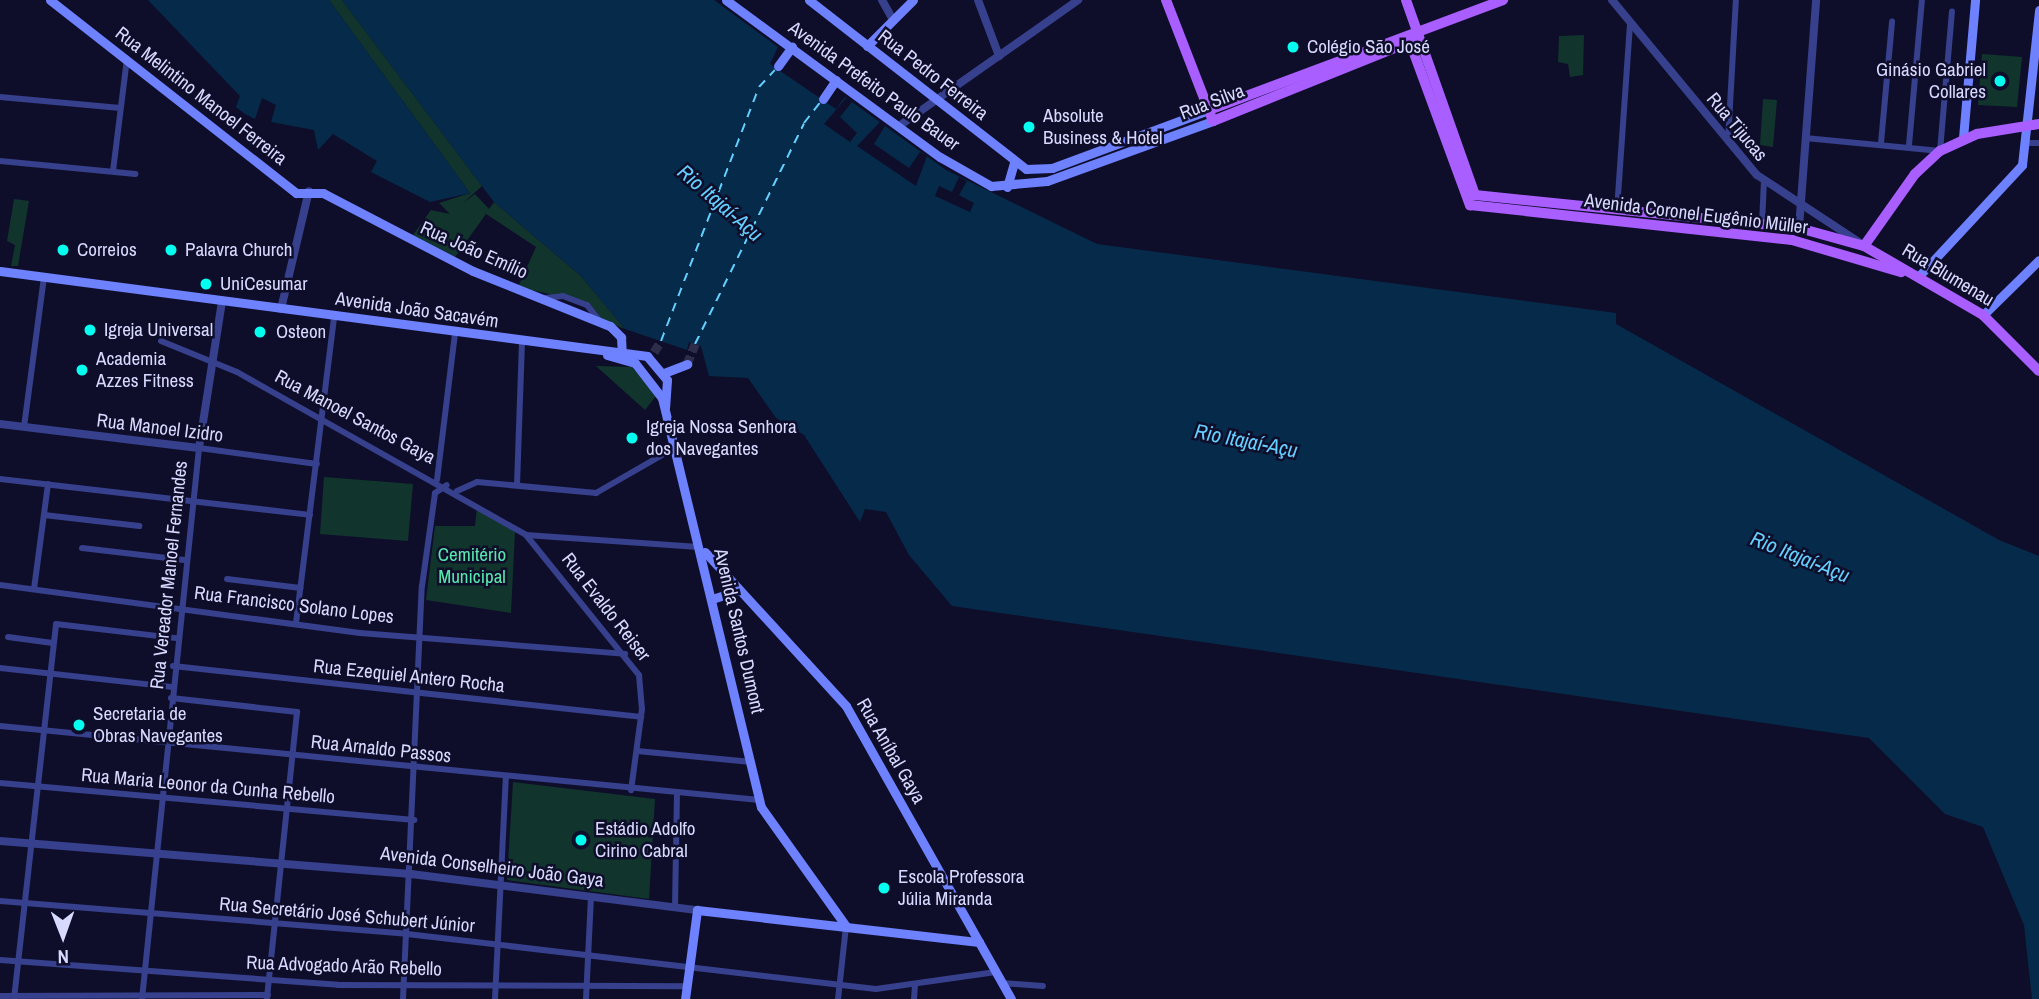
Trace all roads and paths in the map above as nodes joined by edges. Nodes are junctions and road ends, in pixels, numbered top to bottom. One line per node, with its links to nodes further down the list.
1 (50, 0): 26 (main road, Rua Melintino Manoel Ferreira)
2 (726, 0): 24 (main road, Avenida Prefeito Paulo Bauer)
3 (809, 0): 23 (main road, Rua Pedro Ferreira)
4 (882, 0): 18 (street)
5 (913, 0): 18 (main road)
6 (978, 0): 25 (street)
7 (1077, 0): 25 (street)
8 (1166, 0): 33 (main road)
9 (1406, 0): 21 (main road)
10 (1503, 0): 21 (main road, Rua Silva)
11 (1612, 0): 20 (street, Rua Tijucas)
12 (1736, 0): 39 (street)
13 (1816, 0): 37 (street)
14 (1922, 0): 43 (street)
15 (1975, 0): 38 (main road)
16 (2039, 10): 35 (main road)
17 (1952, 12): 44 (street)
18 (891, 16): 23 (main road)
19 (1892, 20): 40 (street)
20 (1630, 22): 39 (street, Rua Tijucas); 56 (street)
21 (1420, 31): 22 (main road); 33 (main road, Rua Silva); 53 (main road)
22 (1410, 45): 34 (main road, Rua Silva); 53 (main road)
23 (867, 46): 31 (main road, Rua Pedro Ferreira)
24 (792, 47): 27 (main road); 28 (main road, Avenida Prefeito Paulo Bauer)
25 (999, 55): 31 (street)
26 (127, 59): 32 (street); 52 (main road, Rua Melintino Manoel Ferreira)
27 (778, 66)
28 (836, 80): 30 (main road); 36 (main road, Avenida Prefeito Paulo Bauer)
29 (0, 97): 32 (street)
30 (823, 99)
31 (936, 99): 36 (street); 46 (main road, Rua Pedro Ferreira)
32 (120, 108): 47 (street)
33 (1209, 110): 34 (main road); 46 (main road, Rua Silva)
34 (1213, 121): 50 (main road, Rua Silva)
35 (2033, 124): 38 (main road); 41 (main road)
36 (899, 126): 50 (main road, Avenida Prefeito Paulo Bauer)
37 (1805, 138): 40 (street); 54 (street)
38 (1963, 138): 44 (main road)
39 (1728, 141): 49 (street, Rua Tijucas)
40 (1881, 143): 43 (street)
41 (2028, 143): 42 (street); 63 (main road)
42 (2039, 143)
43 (1909, 145): 44 (street)
44 (1940, 151): 59 (main road)
45 (0, 161): 47 (street)
46 (1014, 162): 50 (main road)
47 (113, 171): 48 (street)
48 (135, 174)
49 (1764, 180): 54 (street, Rua Tijucas); 57 (street)
50 (1007, 187)
51 (309, 191): 52 (main road); 55 (street); 72 (main road, Rua João Emílio)
52 (296, 193): 55 (street)
53 (1471, 198): 56 (main road, Avenida Coronel Eugênio Müller); 63 (main road, Avenida Coronel Eugênio Müller)
54 (1801, 204): 58 (street); 59 (street, Rua Tijucas)
55 (302, 208): 65 (street)
56 (1617, 210): 57 (main road, Avenida Coronel Eugênio Müller)
57 (1762, 224): 58 (main road, Avenida Coronel Eugênio Müller)
58 (1799, 228): 59 (main road, Avenida Coronel Eugênio Müller)
59 (1864, 246): 63 (main road, Rua Blumenau)
60 (2039, 260): 66 (main road)
61 (0, 271): 62 (main road, Avenida João Sacavém)
62 (44, 277): 64 (main road, Avenida João Sacavém); 80 (street)
63 (1918, 277): 66 (main road, Rua Blumenau)
64 (222, 301): 65 (main road, Avenida João Sacavém); 73 (street, Rua Vereador Manoel Fernandes)
65 (281, 309): 67 (main road, Avenida João Sacavém)
66 (1983, 315): 75 (main road, Rua Blumenau)
67 (334, 317): 68 (main road, Avenida João Sacavém); 78 (street)
68 (455, 333): 70 (main road, Avenida João Sacavém); 85 (street)
69 (161, 341): 73 (street, Rua Manoel Santos Gaya)
70 (522, 342): 71 (main road, Avenida João Sacavém); 88 (street)
71 (603, 353): 72 (main road, Avenida João Sacavém); 77 (main road, Avenida Santos Dumont)
72 (622, 355): 76 (main road, Avenida João Sacavém)
73 (213, 359): 78 (street, Rua Manoel Santos Gaya); 82 (street, Rua Vereador Manoel Fernandes)
74 (687, 364): 76 (main road)
75 (2039, 371)
76 (664, 373): 77 (main road)
77 (665, 407): 81 (main road, Avenida Santos Dumont)
78 (323, 417): 83 (street); 85 (street, Rua Manoel Santos Gaya)
79 (0, 424): 80 (street, Rua Manoel Izidro)
80 (24, 427): 82 (street, Rua Manoel Izidro)
81 (676, 447): 88 (street); 95 (main road, Avenida Santos Dumont)
82 (199, 448): 83 (street, Rua Manoel Izidro); 90 (street, Rua Vereador Manoel Fernandes)
83 (317, 464): 92 (street)
84 (0, 479): 86 (street)
85 (438, 480): 87 (street, Rua Manoel Santos Gaya)
86 (48, 484): 90 (street); 91 (street)
87 (447, 485): 89 (street, Rua Manoel Santos Gaya); 106 (street)
88 (517, 485): 89 (street)
89 (457, 491): 94 (street, Rua Manoel Santos Gaya)
90 (192, 501): 92 (street); 97 (street, Rua Vereador Manoel Fernandes)
91 (44, 514): 93 (street); 101 (street)
92 (310, 515): 100 (street)
93 (139, 526)
94 (526, 535): 95 (street); 110 (street, Rua Evaldo Reiser)
95 (703, 547): 102 (main road, Rua Aníbal Gaya); 103 (main road, Avenida Santos Dumont)
96 (82, 548): 97 (street)
97 (184, 561): 104 (street, Rua Vereador Manoel Fernandes)
98 (227, 579): 100 (street)
99 (0, 585): 101 (street, Rua Francisco Solano Lopes)
100 (300, 588): 105 (street)
101 (34, 589): 104 (street, Rua Francisco Solano Lopes)
102 (736, 591): 103 (main road); 149 (main road, Rua Aníbal Gaya)
103 (712, 598): 123 (main road, Avenida Santos Dumont)
104 (179, 606): 105 (street, Rua Francisco Solano Lopes); 108 (street, Rua Vereador Manoel Fernandes)
105 (296, 623): 106 (street, Rua Francisco Solano Lopes)
106 (420, 635): 110 (street, Rua Francisco Solano Lopes); 115 (street)
107 (8, 638): 109 (street)
108 (176, 638): 109 (street); 111 (street, Rua Vereador Manoel Fernandes)
109 (53, 643): 113 (street)
110 (625, 654): 117 (street, Rua Evaldo Reiser)
111 (173, 666): 114 (street, Rua Vereador Manoel Fernandes); 115 (street, Rua Ezequiel Antero Rocha)
112 (0, 668): 113 (street)
113 (49, 673): 114 (street); 119 (street)
114 (172, 687): 116 (street, Rua Vereador Manoel Fernandes)
115 (421, 693): 117 (street, Rua Ezequiel Antero Rocha); 124 (street)
116 (170, 698): 120 (street, Rua Vereador Manoel Fernandes); 122 (street)
117 (641, 717): 121 (street, Rua Evaldo Reiser)
118 (0, 726): 119 (street, Rua Arnaldo Passos)
119 (43, 730): 120 (street, Rua Arnaldo Passos); 127 (street)
120 (166, 744): 122 (street, Rua Arnaldo Passos); 130 (street, Rua Vereador Manoel Fernandes)
121 (637, 751): 123 (street); 128 (street, Rua Evaldo Reiser)
122 (292, 757): 124 (street, Rua Arnaldo Passos); 132 (street)
123 (751, 762): 131 (main road, Avenida Santos Dumont)
124 (417, 769): 125 (street, Rua Arnaldo Passos); 133 (street)
125 (506, 778): 128 (street, Rua Arnaldo Passos); 139 (street)
126 (0, 783): 127 (street, Rua Maria Leonor da Cunha Rebello)
127 (37, 786): 130 (street, Rua Maria Leonor da Cunha Rebello); 135 (street)
128 (631, 790): 129 (street, Rua Arnaldo Passos)
129 (677, 794): 131 (street, Rua Arnaldo Passos); 143 (street)
130 (161, 799): 132 (street, Rua Maria Leonor da Cunha Rebello); 136 (street, Rua Vereador Manoel Fernandes)
131 (760, 800): 147 (main road, Avenida Santos Dumont)
132 (287, 809): 133 (street, Rua Maria Leonor da Cunha Rebello); 137 (street)
133 (414, 820): 138 (street)
134 (0, 841): 135 (street, Avenida Conselheiro João Gaya)
135 (30, 843): 136 (street, Avenida Conselheiro João Gaya); 142 (street)
136 (156, 853): 137 (street, Avenida Conselheiro João Gaya); 145 (street, Rua Vereador Manoel Fernandes)
137 (281, 863): 138 (street, Avenida Conselheiro João Gaya); 146 (street)
138 (411, 874): 139 (street, Avenida Conselheiro João Gaya); 148 (street)
139 (500, 885): 140 (street, Avenida Conselheiro João Gaya); 150 (street)
140 (591, 896): 143 (street, Avenida Conselheiro João Gaya); 151 (street)
141 (0, 901): 142 (street, Rua Secretário José Schubert Júnior)
142 (24, 903): 145 (street, Rua Secretário José Schubert Júnior); 153 (street)
143 (675, 907): 144 (street, Avenida Conselheiro João Gaya)
144 (697, 910): 147 (main road, Avenida Conselheiro João Gaya); 155 (main road)
145 (150, 913): 146 (street, Rua Secretário José Schubert Júnior); 154 (street, Rua Vereador Manoel Fernandes)
146 (275, 923): 148 (street, Rua Secretário José Schubert Júnior); 157 (street)
147 (846, 926): 149 (main road, Avenida Conselheiro João Gaya); 162 (street)
148 (407, 934): 150 (street, Rua Secretário José Schubert Júnior); 160 (street)
149 (979, 942): 156 (main road, Rua Aníbal Gaya)
150 (498, 944): 151 (street, Rua Secretário José Schubert Júnior); 161 (street)
151 (588, 956): 155 (street, Rua Secretário José Schubert Júnior); 159 (street)
152 (0, 960): 153 (street, Rua Advogado Arão Rebello)
153 (18, 961): 154 (street, Rua Advogado Arão Rebello); 169 (street)
154 (145, 971): 157 (street, Rua Advogado Arão Rebello); 167 (street, Rua Vereador Manoel Fernandes)
155 (689, 971): 162 (street, Rua Secretário José Schubert Júnior); 164 (main road)
156 (996, 972): 158 (main road, Rua Aníbal Gaya); 163 (street, Rua Secretário José Schubert Júnior)
157 (269, 981): 160 (street, Rua Advogado Arão Rebello); 168 (street)
158 (1002, 983): 165 (street); 176 (main road, Rua Aníbal Gaya)
159 (586, 984): 161 (street, Rua Advogado Arão Rebello); 164 (street, Rua Advogado Arão Rebello); 172 (street)
160 (403, 985): 161 (street, Rua Advogado Arão Rebello); 170 (street)
161 (496, 985): 171 (street)
162 (839, 985): 163 (street, Rua Secretário José Schubert Júnior); 174 (street)
163 (915, 985): 175 (street)
164 (687, 986): 173 (main road)
165 (1043, 986)
166 (0, 996): 169 (street)
167 (142, 997): 168 (street); 169 (street)
168 (268, 997)
169 (15, 998)
170 (403, 999)
171 (495, 999)
172 (586, 999)
173 (685, 999)
174 (838, 999)
175 (914, 999)
176 (1011, 999)

